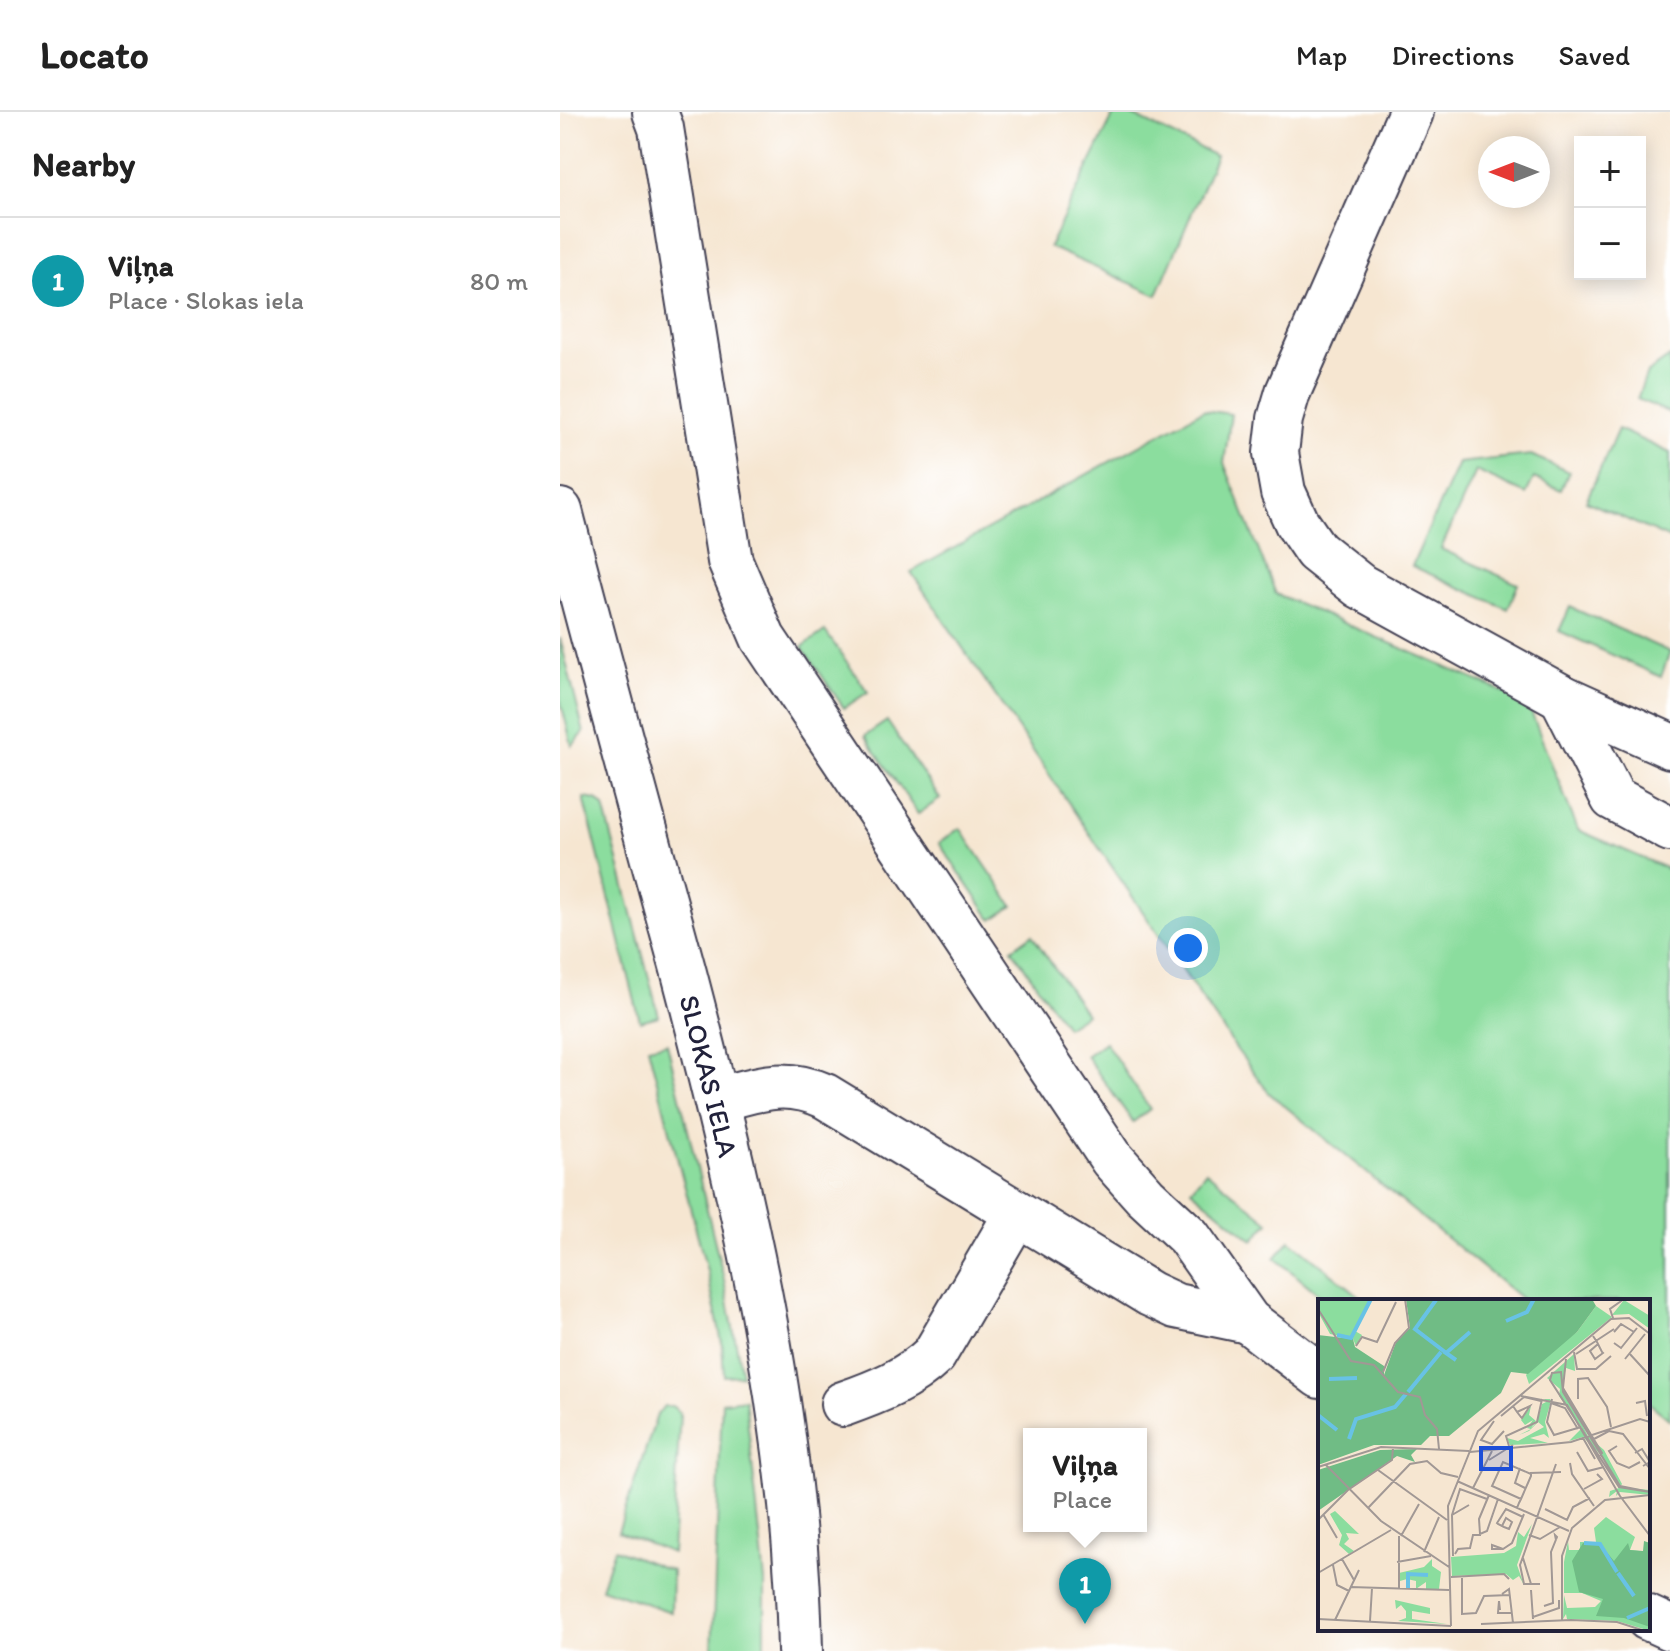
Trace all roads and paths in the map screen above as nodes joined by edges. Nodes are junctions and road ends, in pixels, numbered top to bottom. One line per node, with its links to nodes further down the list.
1 (655, 112): 9 (street)
2 (1411, 112): 4 (street)
3 (560, 511): 7 (street, SLOKAS IELA)
4 (1562, 697): 5 (street); 6 (street)
5 (1670, 746)
6 (1670, 829)
7 (717, 1100): 8 (street); 14 (street, SLOKAS IELA)
8 (1017, 1213): 9 (street); 11 (street)
9 (1248, 1321): 10 (street)
10 (1318, 1374)
11 (843, 1404)
12 (1650, 1619): 13 (street)
13 (1670, 1628)
14 (800, 1651)

